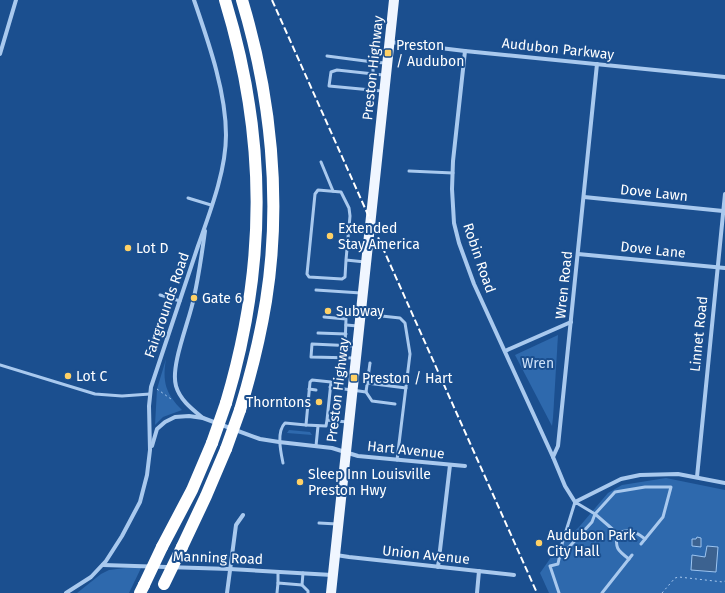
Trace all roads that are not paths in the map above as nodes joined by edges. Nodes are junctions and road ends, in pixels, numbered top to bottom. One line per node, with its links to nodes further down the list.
1 (16, 0): 9 (street)
2 (194, 0): 25 (street, Fairgrounds Road)
3 (225, 0): 111 (highway, bridge)
4 (242, 0): 112 (highway, bridge)
5 (394, 0): 7 (main road, Preston Highway)
6 (376, 33): 11 (lane)
7 (389, 42): 8 (street, Audubon Parkway); 12 (main road, Preston Highway)
8 (465, 51): 13 (street, Audubon Parkway); 20 (street, Robin Road)
9 (0, 54)
10 (327, 56): 11 (lane)
11 (373, 62): 12 (lane); 14 (lane)
12 (387, 63): 15 (main road, Preston Highway)
13 (597, 64): 16 (street, Audubon Parkway); 23 (street, Wren Road)
14 (373, 74): 15 (lane); 17 (lane)
15 (386, 75): 17 (main road, Preston Highway)
16 (725, 77)
17 (384, 91): 30 (main road, Preston Highway)
18 (322, 162): 21 (lane)
19 (409, 171): 20 (lane)
20 (452, 173): 46 (street, Robin Road)
21 (332, 191): 29 (lane); 29 (lane)
22 (725, 194): 26 (street, Linnet Road)
23 (584, 197): 26 (street, Dove Lawn); 28 (street, Wren Road)
24 (188, 198): 25 (lane)
25 (211, 206): 27 (street, Fairgrounds Road)
26 (723, 211): 31 (street, Linnet Road)
27 (208, 218): 36 (street, Fairgrounds Road); 73 (street)
28 (578, 254): 31 (street, Dove Lane); 39 (street, Wren Road)
29 (346, 260): 30 (lane)
30 (366, 262): 34 (main road, Preston Highway)
31 (718, 267): 32 (street, Dove Lane); 87 (street, Linnet Road)
32 (725, 268)
33 (316, 290): 34 (lane)
34 (363, 294): 37 (main road, Preston Highway)
35 (160, 295): 36 (lane)
36 (180, 301): 59 (street, Fairgrounds Road)
37 (361, 314): 41 (main road, Preston Highway); 52 (lane)
38 (324, 318): 40 (lane)
39 (571, 322): 46 (street); 82 (street, Wren Road)
40 (346, 326): 41 (lane); 43 (lane)
41 (360, 326): 45 (main road, Preston Highway)
42 (318, 333): 43 (lane)
43 (346, 334): 44 (lane)
44 (345, 346): 45 (lane); 47 (lane)
45 (357, 346): 47 (main road, Preston Highway)
46 (504, 351): 82 (street, Robin Road)
47 (356, 358): 56 (main road, Preston Highway)
48 (370, 363): 50 (lane)
49 (0, 366): 59 (lane)
50 (367, 383): 52 (lane); 58 (lane)
51 (330, 387): 53 (lane); 56 (lane); 57 (lane)
52 (406, 388): 83 (lane)
53 (310, 389): 54 (lane); 60 (lane)
54 (316, 390)
55 (324, 391): 57 (lane)
56 (352, 391): 58 (lane); 75 (main road, Preston Highway)
57 (330, 392): 63 (lane)
58 (366, 392): 64 (lane)
59 (150, 394): 80 (street, Fairgrounds Road)
60 (309, 397): 61 (lane); 65 (lane)
61 (315, 398)
62 (324, 398): 63 (lane)
63 (329, 399): 68 (lane)
64 (395, 404)
65 (308, 405): 66 (lane); 69 (lane)
66 (314, 405)
67 (323, 406): 68 (lane)
68 (328, 407): 72 (lane)
69 (307, 413): 70 (lane); 76 (lane)
70 (313, 413)
71 (322, 414): 72 (lane)
72 (328, 414): 74 (lane)
73 (203, 418): 78 (street, Hart Avenue); 80 (street)
74 (327, 420): 75 (lane); 77 (lane)
75 (349, 422): 81 (main road, Preston Highway)
76 (306, 425): 77 (lane); 78 (lane)
77 (318, 426): 79 (lane)
78 (279, 442): 79 (street, Hart Avenue); 84 (lane)
79 (316, 446): 81 (street, Hart Avenue)
80 (150, 450): 101 (street, Fairgrounds Road)
81 (345, 452): 83 (street, Hart Avenue); 93 (main road, Preston Highway)
82 (553, 458): 89 (street)
83 (397, 460): 85 (street, Hart Avenue)
84 (283, 463)
85 (450, 465): 86 (street, Hart Avenue); 102 (street)
86 (465, 466)
87 (697, 477): 88 (street); 89 (street)
88 (725, 483)
89 (576, 502): 90 (lane); 99 (lane)
90 (594, 514): 94 (lane); 95 (lane); 99 (lane)
91 (243, 515): 103 (street)
92 (319, 523): 93 (lane)
93 (338, 524): 97 (main road, Preston Highway)
94 (617, 533): 95 (lane); 100 (lane)
95 (645, 540): 96 (lane)
96 (641, 544)
97 (336, 555): 102 (street, Union Avenue); 107 (main road, Preston Highway)
98 (632, 555): 100 (lane)
99 (559, 559): 119 (lane)
100 (629, 559): 120 (lane)
101 (103, 565): 103 (street, Manning Road); 113 (street, Fairgrounds Road)
102 (438, 567): 104 (street, Union Avenue)
103 (230, 569): 105 (street, Manning Road); 114 (street)
104 (479, 571): 108 (street, Union Avenue); 118 (street)
105 (278, 572): 106 (street, Manning Road); 109 (lane)
106 (303, 573): 107 (street, Manning Road); 110 (lane)
107 (333, 575): 117 (main road, Preston Highway)
108 (514, 575)
109 (278, 583): 110 (lane); 115 (lane)
110 (302, 585): 116 (lane)
111 (142, 589)
112 (162, 589)
113 (66, 593)
114 (227, 593)
115 (277, 593)
116 (308, 593)
117 (331, 593)
118 (477, 593)
119 (559, 593)
120 (602, 593)

